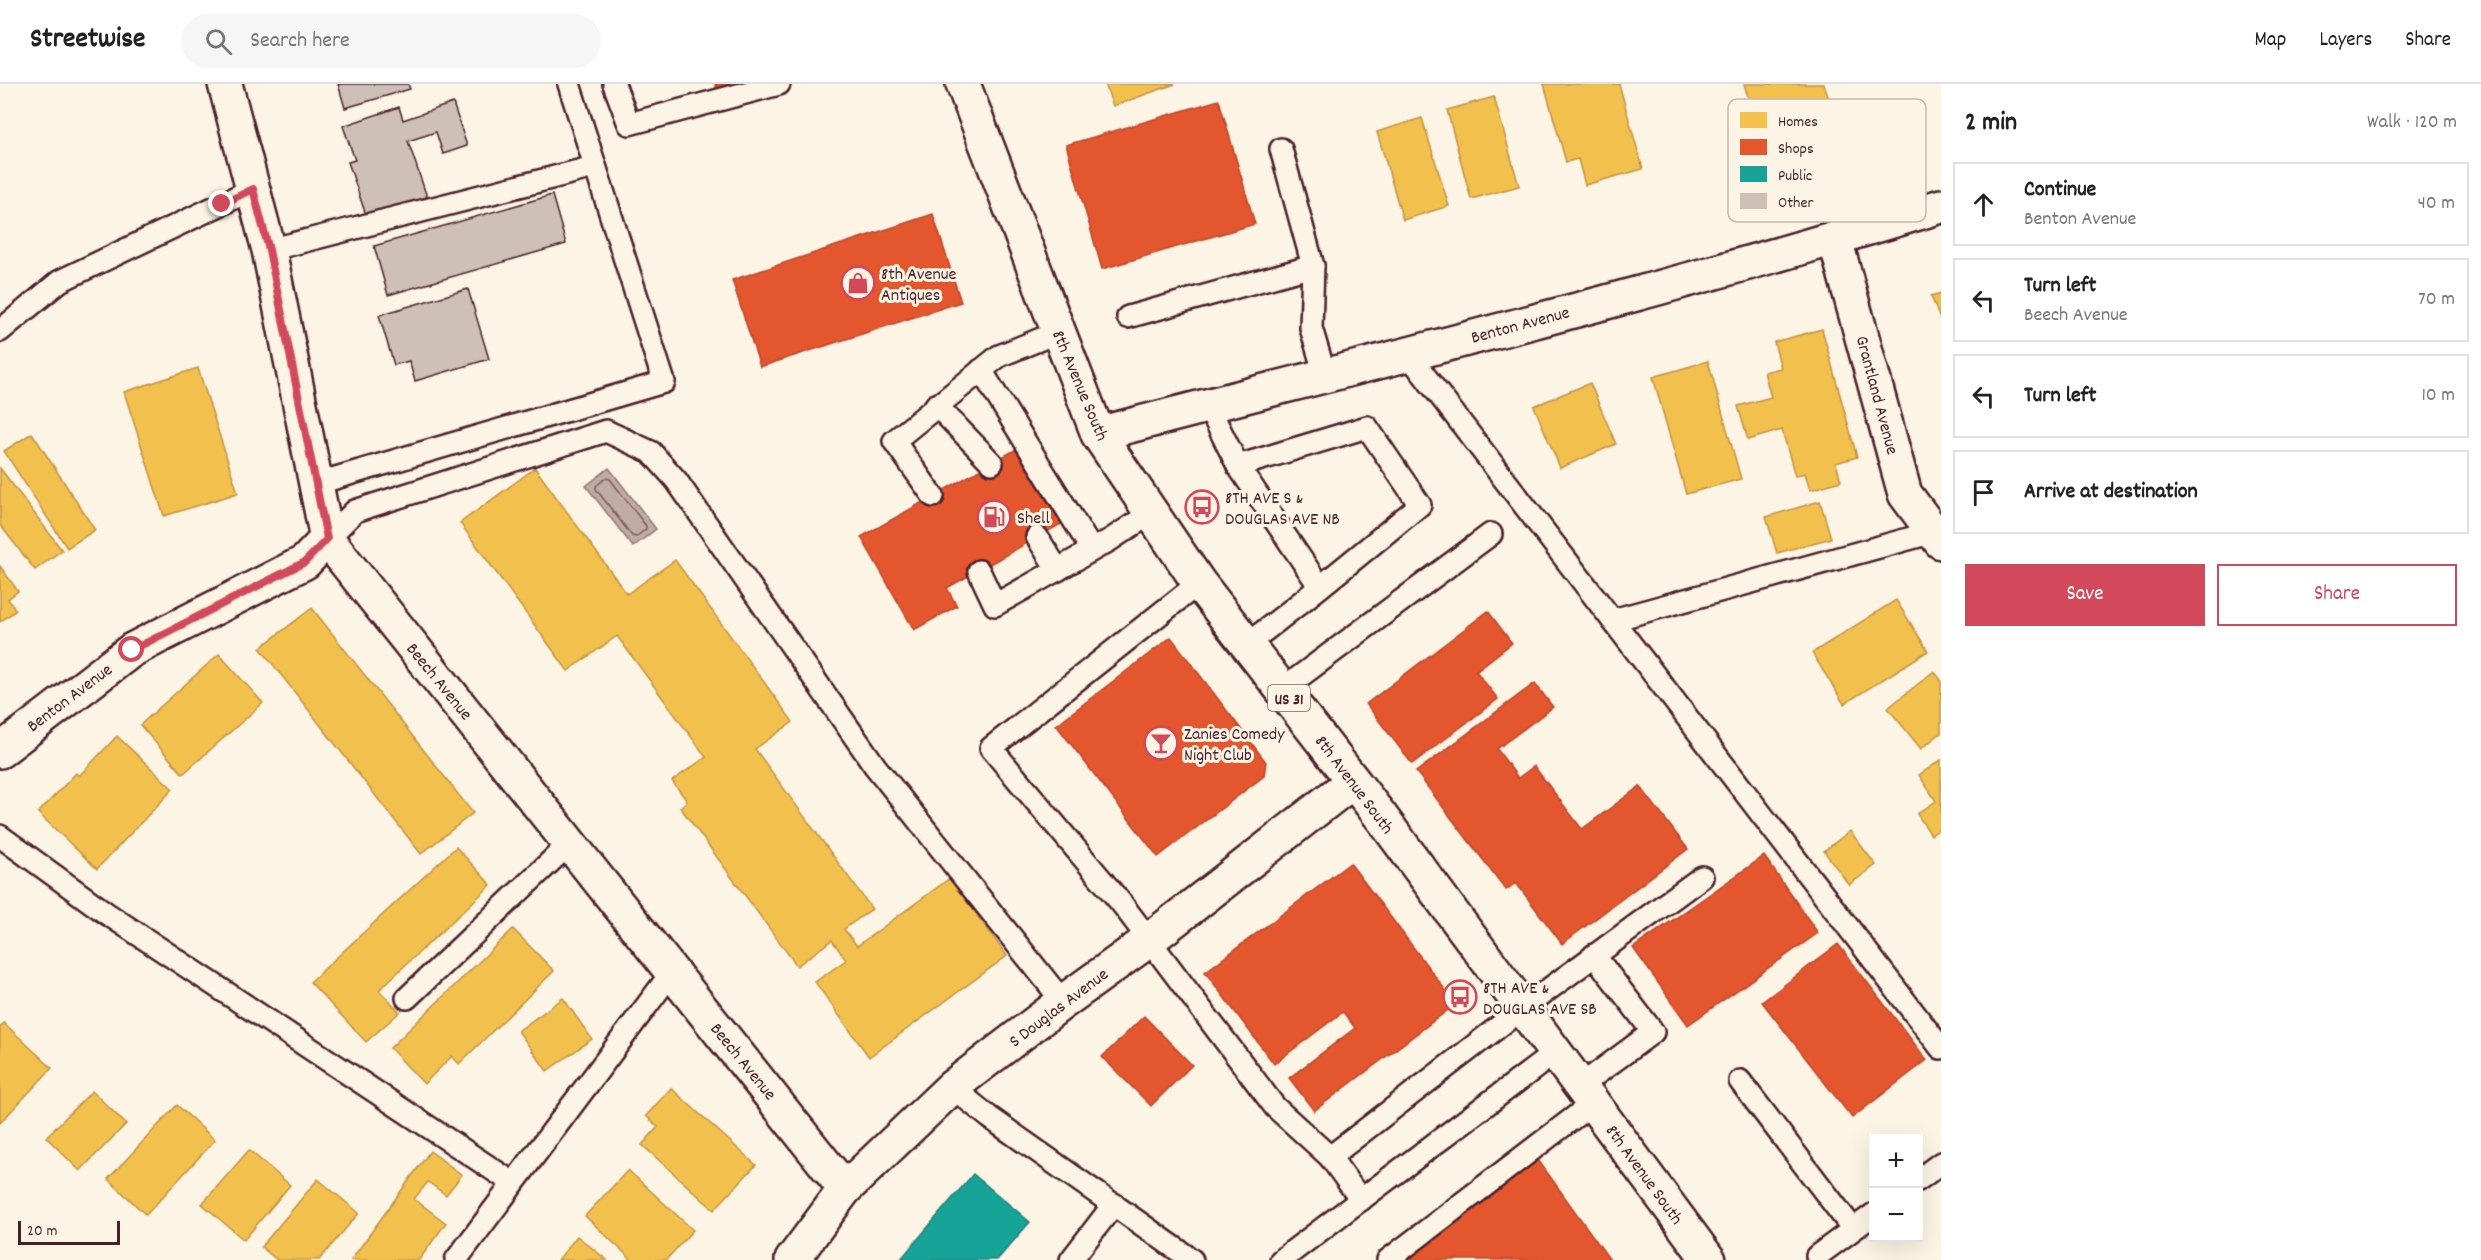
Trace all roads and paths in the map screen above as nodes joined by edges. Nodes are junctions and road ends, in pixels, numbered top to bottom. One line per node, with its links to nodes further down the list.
1 (225, 84): 8 (street, Beech Avenue)
2 (569, 84): 7 (lane)
3 (614, 84): 4 (lane)
4 (779, 84)
5 (963, 84): 17 (street, 8th Avenue South / US 31)
6 (1281, 149): 14 (lane)
7 (594, 167): 13 (lane); 26 (lane)
8 (253, 189): 13 (street, Beech Avenue); 16 (lane)
9 (1941, 206): 10 (street, Benton Avenue)
10 (1926, 211)
11 (1890, 222): 12 (street, Benton Avenue)
12 (1835, 239): 18 (street, Benton Avenue); 30 (street, Grantland Avenue)
13 (269, 250): 26 (street, Beech Avenue)
14 (1313, 266): 15 (lane); 20 (lane)
15 (1128, 317)
16 (0, 331)
17 (1058, 332): 19 (lane); 23 (street, 8th Avenue South / US 31)
18 (1408, 354): 20 (street, Benton Avenue); 38 (lane)
19 (981, 370): 21 (lane); 33 (lane)
20 (1325, 375): 22 (street, Benton Avenue)
21 (936, 405): 24 (lane); 27 (lane)
22 (1208, 406): 23 (street, Benton Avenue); 25 (lane)
23 (1098, 434): 28 (street, 8th Avenue South / US 31)
24 (992, 463)
25 (1238, 466): 37 (lane); 37 (lane)
26 (315, 484): 32 (street, Beech Avenue)
27 (933, 496)
28 (1151, 513): 33 (lane); 36 (street, 8th Avenue South / US 31)
29 (1491, 534): 40 (lane)
30 (1939, 535): 38 (lane)
31 (1037, 537): 34 (lane)
32 (327, 539): 41 (street, Benton Avenue); 44 (street, Beech Avenue); 50 (lane)
33 (1092, 550): 34 (lane)
34 (1058, 570): 35 (lane)
35 (979, 571)
36 (1199, 583): 39 (street, 8th Avenue South / US 31); 46 (lane)
37 (1320, 587): 39 (lane)
38 (1613, 620): 52 (lane)
39 (1247, 644): 40 (street, 8th Avenue South / US 31)
40 (1282, 689): 42 (street, 8th Avenue South / US 31)
41 (0, 750)
42 (1352, 782): 46 (street, S Douglas Avenue); 51 (street, 8th Avenue South / US 31)
43 (0, 836): 60 (lane)
44 (570, 844): 48 (street, Beech Avenue); 49 (lane)
45 (1702, 877): 47 (lane)
46 (1149, 940): 50 (street, S Douglas Avenue); 57 (lane)
47 (1594, 955): 51 (lane); 56 (lane)
48 (672, 972): 60 (lane); 61 (street, Beech Avenue)
49 (407, 999)
50 (1063, 1002): 55 (street, S Douglas Avenue)
51 (1523, 1008): 53 (street, 8th Avenue South / US 31); 57 (lane)
52 (1941, 1048)
53 (1556, 1052): 56 (street, 8th Avenue South / US 31); 62 (lane)
54 (1740, 1081): 65 (lane)
55 (952, 1087): 61 (street, S Douglas Avenue); 63 (lane)
56 (1586, 1094): 72 (lane); 73 (street, 8th Avenue South / US 31)
57 (1330, 1157): 62 (lane)
58 (1940, 1167): 59 (lane)
59 (1923, 1177)
60 (513, 1183): 67 (lane)
61 (845, 1189): 68 (street, S Douglas Avenue)
62 (1361, 1200): 71 (lane)
63 (1114, 1204): 69 (lane); 70 (lane)
64 (1869, 1218): 65 (lane)
65 (1853, 1229): 66 (lane)
66 (1817, 1256)
67 (456, 1260)
68 (792, 1260)
69 (1071, 1260)
70 (1192, 1260)
71 (1281, 1260)
72 (1388, 1260)
73 (1709, 1260)

